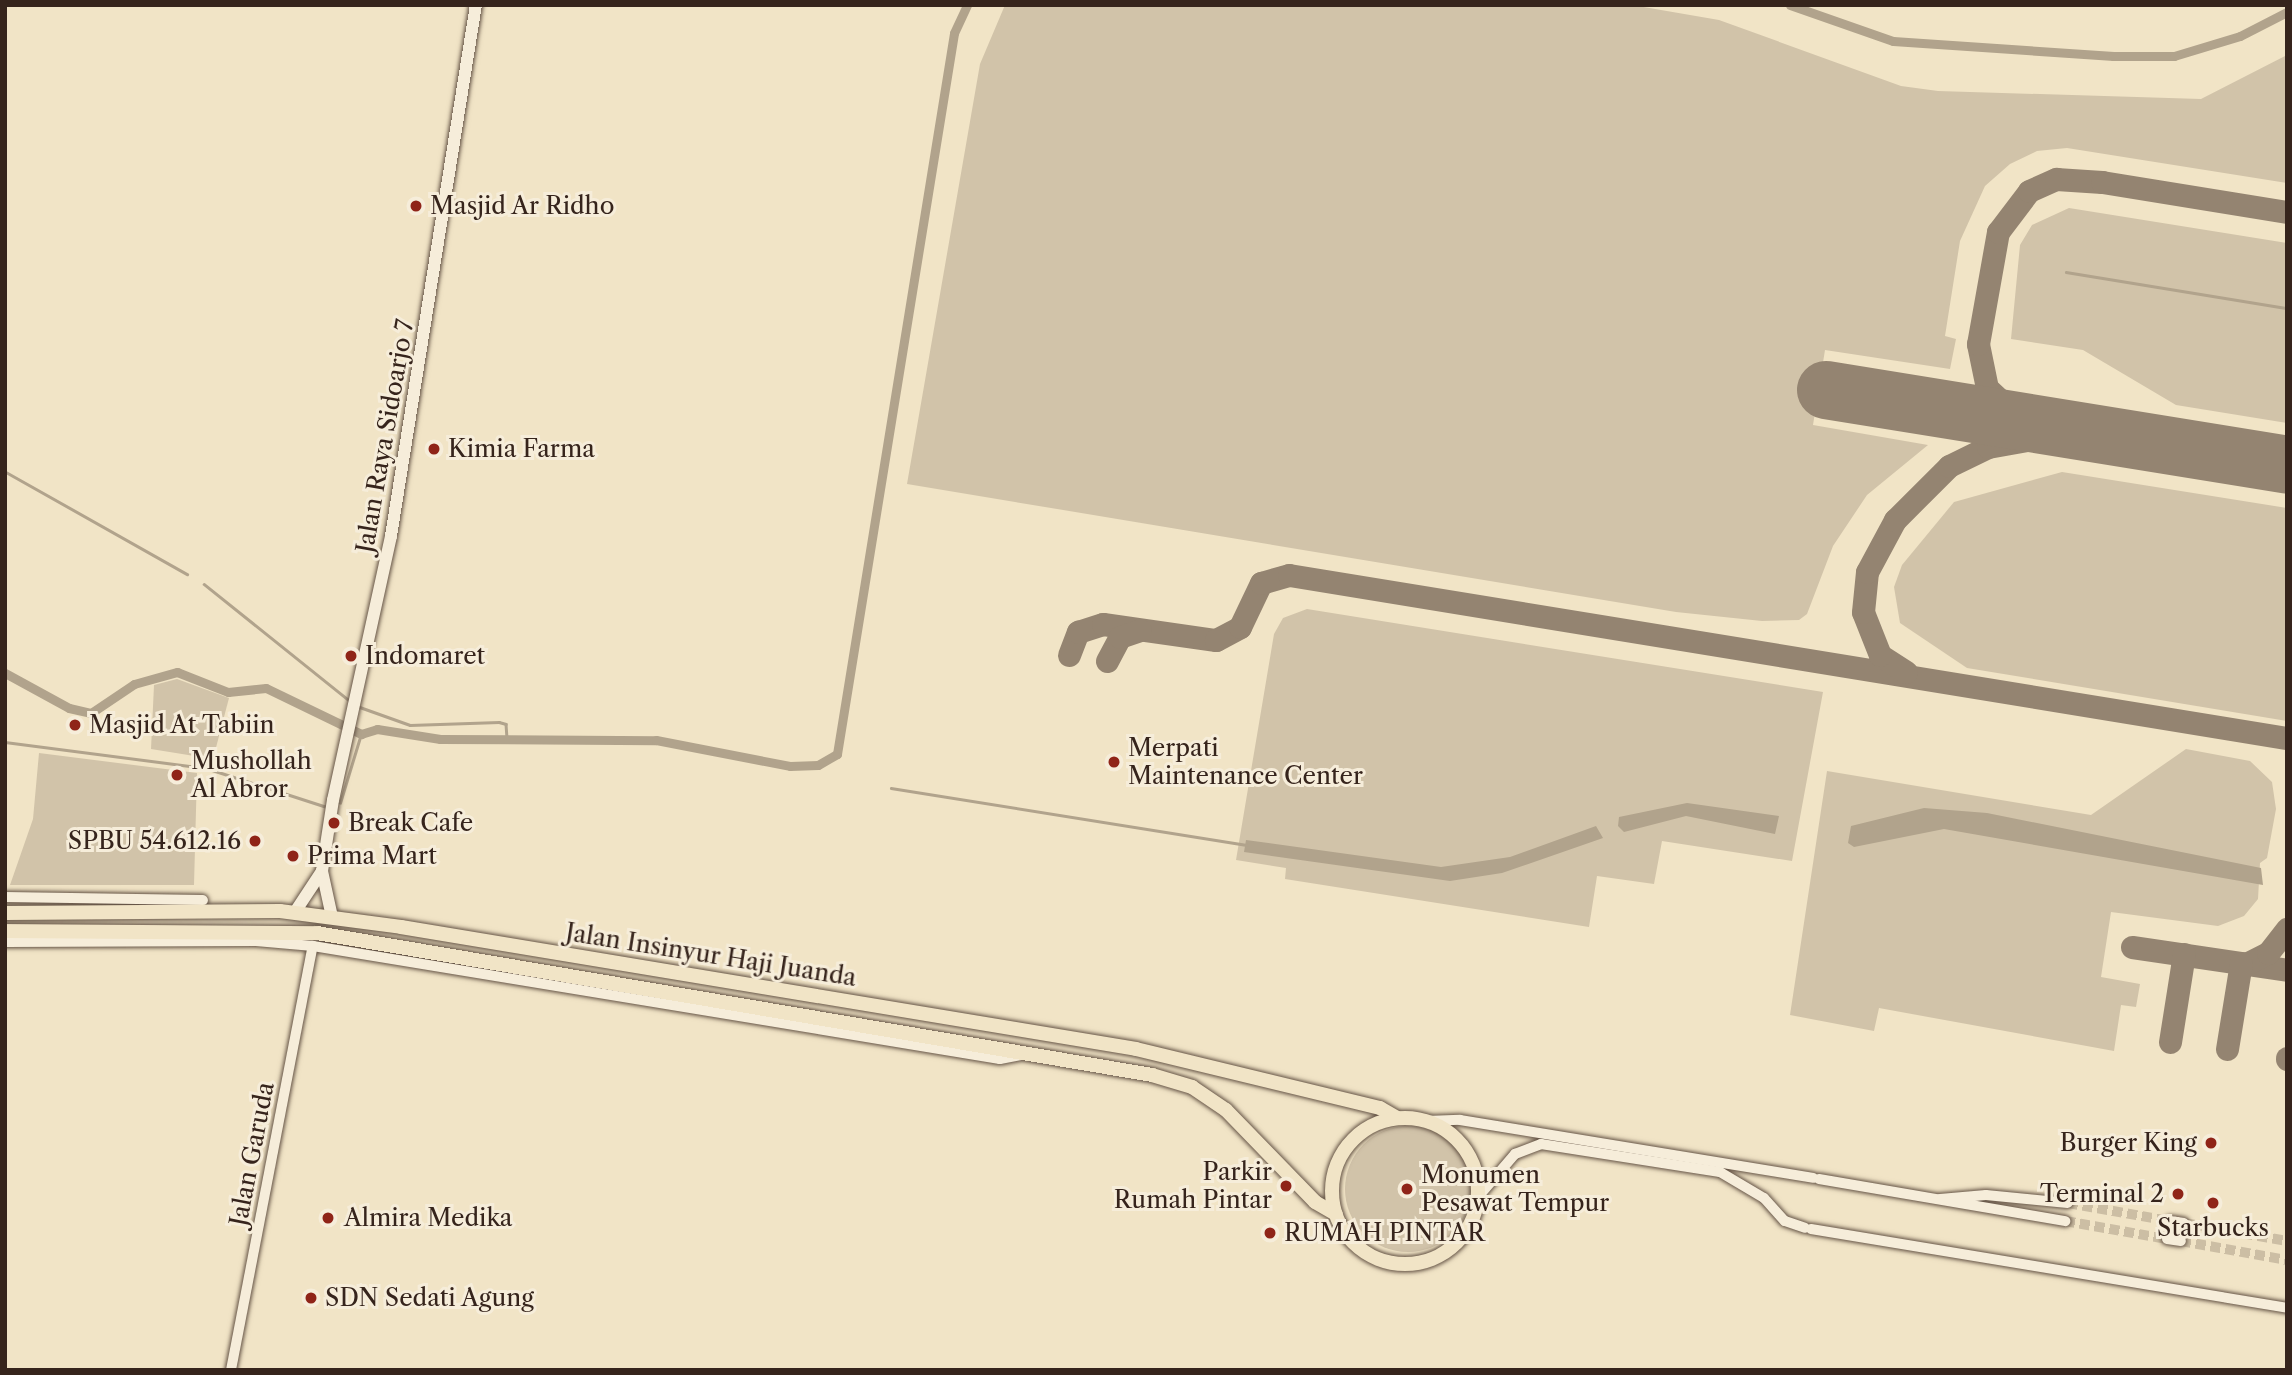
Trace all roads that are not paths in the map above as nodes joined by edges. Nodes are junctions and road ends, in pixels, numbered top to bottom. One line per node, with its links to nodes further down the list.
1 (476, 5): 2 (main road, Jalan Raya Sidoarjo 7)
2 (322, 871): 6 (main road, Jalan Raya Sidoarjo 7); 8 (main road, Jalan Raya Sidoarjo 7)
3 (5, 897): 4 (street)
4 (204, 900)
5 (5, 912): 7 (highway, Jalan Insinyur Haji Juanda)
6 (295, 912): 7 (highway, Jalan Insinyur Haji Juanda); 8 (highway, Jalan Insinyur Haji Juanda)
7 (59, 913): 10 (highway)
8 (332, 917): 15 (highway, Jalan Insinyur Haji Juanda)
9 (5, 931): 10 (highway, Jalan Insinyur Haji Juanda)
10 (59, 932): 11 (highway, Jalan Insinyur Haji Juanda)
11 (253, 936): 12 (street, Jalan Insinyur Haji Juanda); 13 (street, Jalan Insinyur Haji Juanda); 14 (highway, Jalan Insinyur Haji Juanda)
12 (5, 942)
13 (313, 946): 14 (street, Jalan Insinyur Haji Juanda); 32 (street, Jalan Garuda)
14 (401, 951): 16 (highway, Jalan Insinyur Haji Juanda); 19 (street, Jalan Insinyur Haji Juanda)
15 (573, 954): 16 (highway); 17 (highway, Jalan Insinyur Haji Juanda)
16 (569, 974): 18 (highway, Jalan Insinyur Haji Juanda)
17 (986, 1024): 18 (highway); 20 (highway, Jalan Insinyur Haji Juanda)
18 (983, 1043): 19 (highway, Jalan Insinyur Haji Juanda)
19 (1030, 1051): 25 (highway, Jalan Insinyur Haji Juanda)
20 (1397, 1118): 21 (highway); 25 (highway)
21 (1426, 1121): 22 (highway); 23 (street)
22 (1479, 1197): 25 (highway); 31 (street)
23 (1937, 1200): 24 (street); 27 (street)
24 (2068, 1203)
25 (1336, 1214)
26 (2170, 1221): 28 (street)
27 (2065, 1222)
28 (2184, 1223)
29 (2167, 1239): 30 (street)
30 (2180, 1241)
31 (2287, 1308)
32 (231, 1370)

